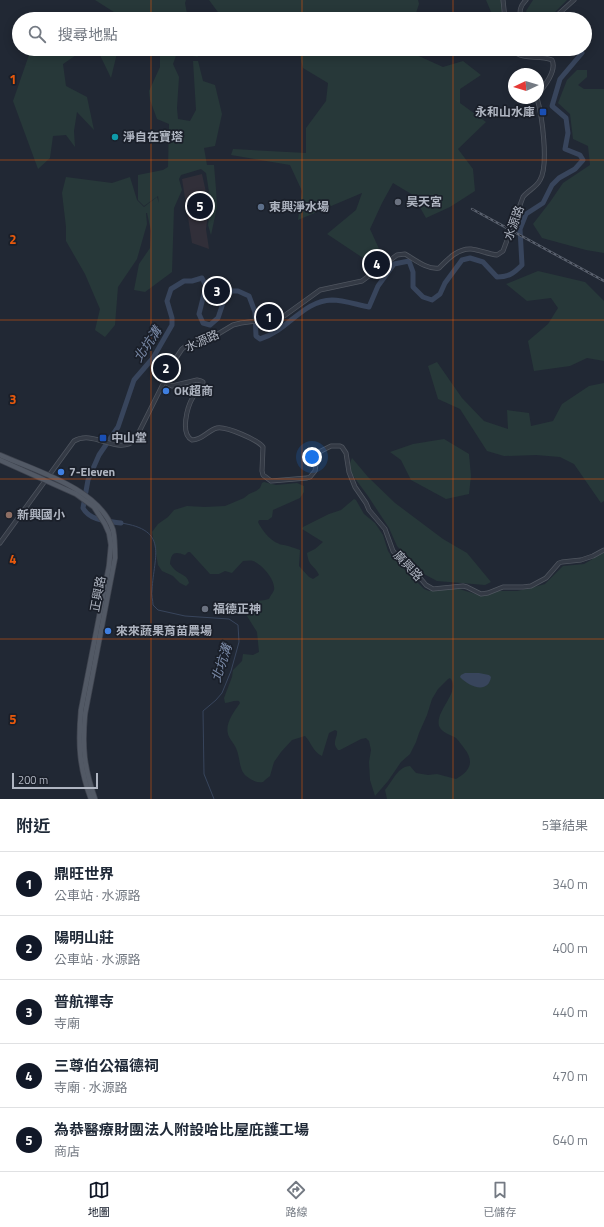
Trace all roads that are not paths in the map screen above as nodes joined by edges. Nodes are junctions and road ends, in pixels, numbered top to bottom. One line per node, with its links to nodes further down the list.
1 (503, 0): 4 (street)
2 (526, 0): 5 (street)
3 (574, 0): 6 (street)
4 (504, 12)
5 (520, 12)
6 (561, 12)
7 (522, 56): 8 (street)
8 (544, 86)
9 (539, 104): 10 (street, 水源路)
10 (164, 382): 13 (street, 水源路); 16 (street, 廣興路)
11 (0, 455): 13 (main road, 正興路)
12 (0, 460): 13 (main road, 正興路)
13 (47, 478): 14 (main road, 正興路); 15 (street)
14 (88, 499): 17 (main road, 正興路); 18 (main road, 正興路)
15 (0, 543)
16 (604, 550)
17 (91, 799)
18 (95, 799)

